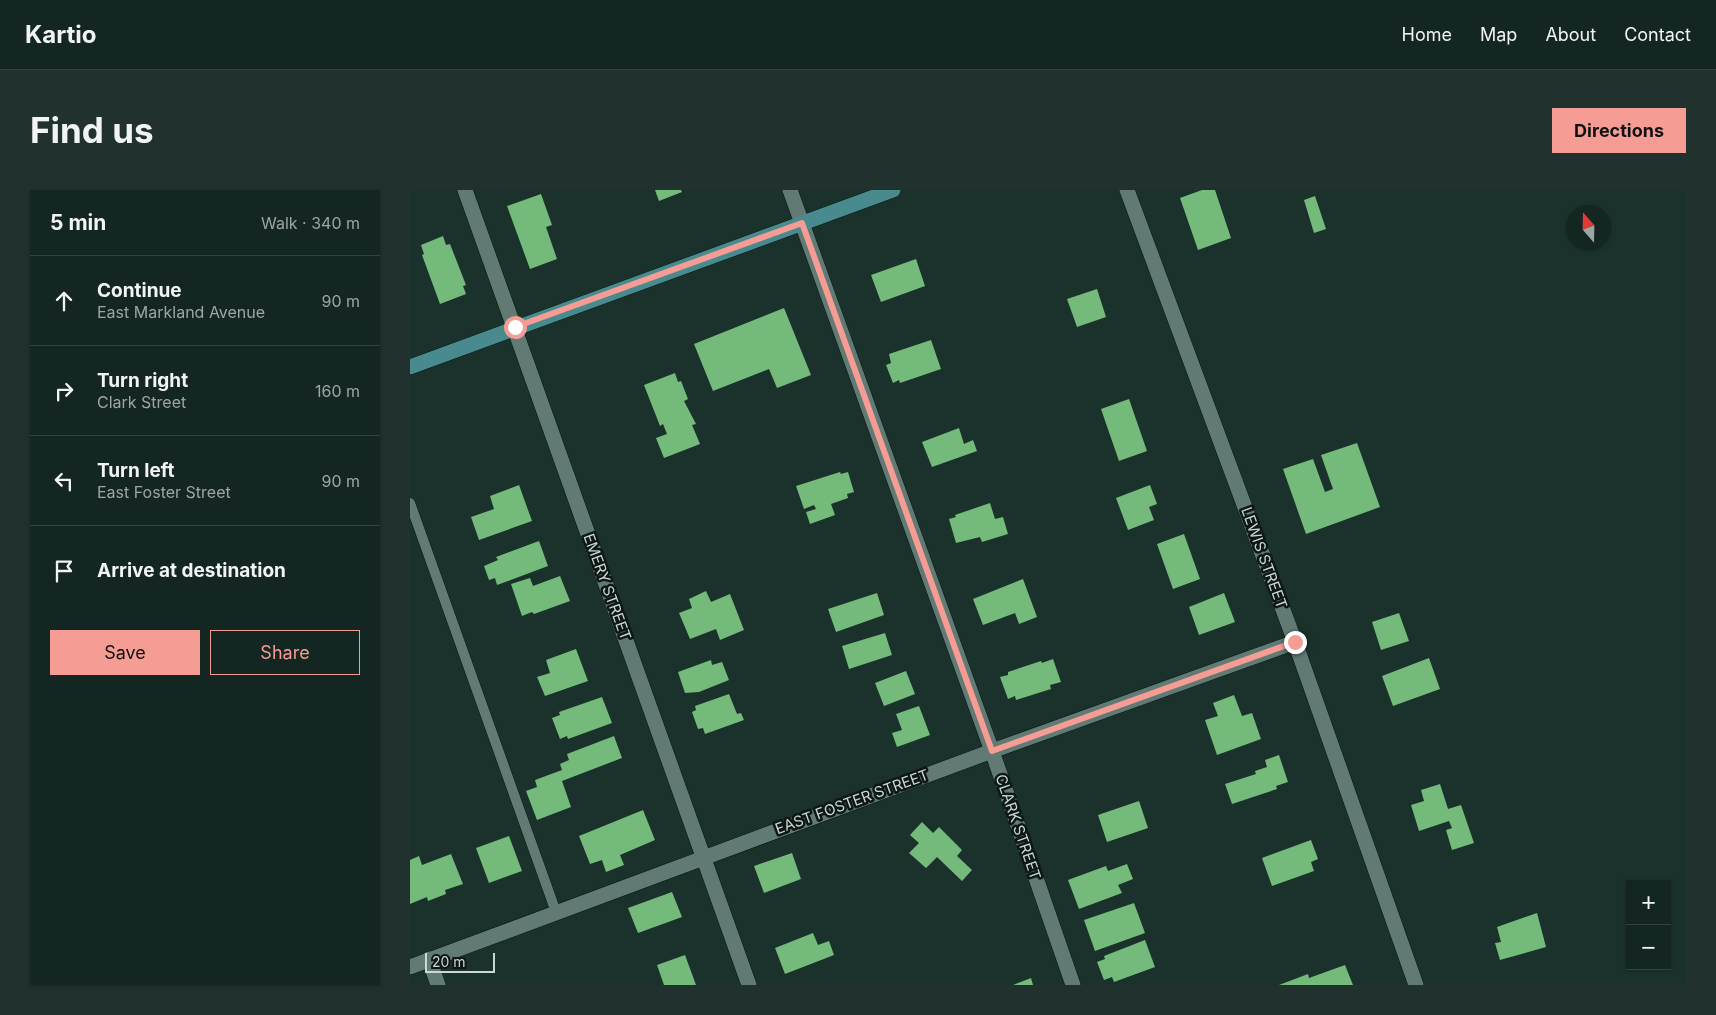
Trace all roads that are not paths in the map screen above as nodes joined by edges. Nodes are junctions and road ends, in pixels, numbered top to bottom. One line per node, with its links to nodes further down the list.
1 (465, 190): 6 (street, EMERY STREET)
2 (790, 190): 5 (street, CLARK STREET)
3 (892, 190): 5 (main road)
4 (1127, 190): 9 (street, LEWIS STREET)
5 (802, 223): 6 (main road); 10 (street, CLARK STREET)
6 (515, 327): 7 (main road); 11 (street, EMERY STREET)
7 (410, 367)
8 (410, 503): 12 (lane)
9 (1295, 642): 10 (street, EAST FOSTER STREET); 18 (street, LEWIS STREET)
10 (992, 751): 11 (street, EAST FOSTER STREET); 17 (street, CLARK STREET)
11 (704, 857): 12 (street, EAST FOSTER STREET); 16 (street, EMERY STREET)
12 (556, 912): 13 (street, EAST FOSTER STREET)
13 (429, 959): 14 (street, EAST FOSTER STREET); 15 (street)
14 (410, 967)
15 (438, 985)
16 (749, 985)
17 (1073, 985)
18 (1416, 985)

